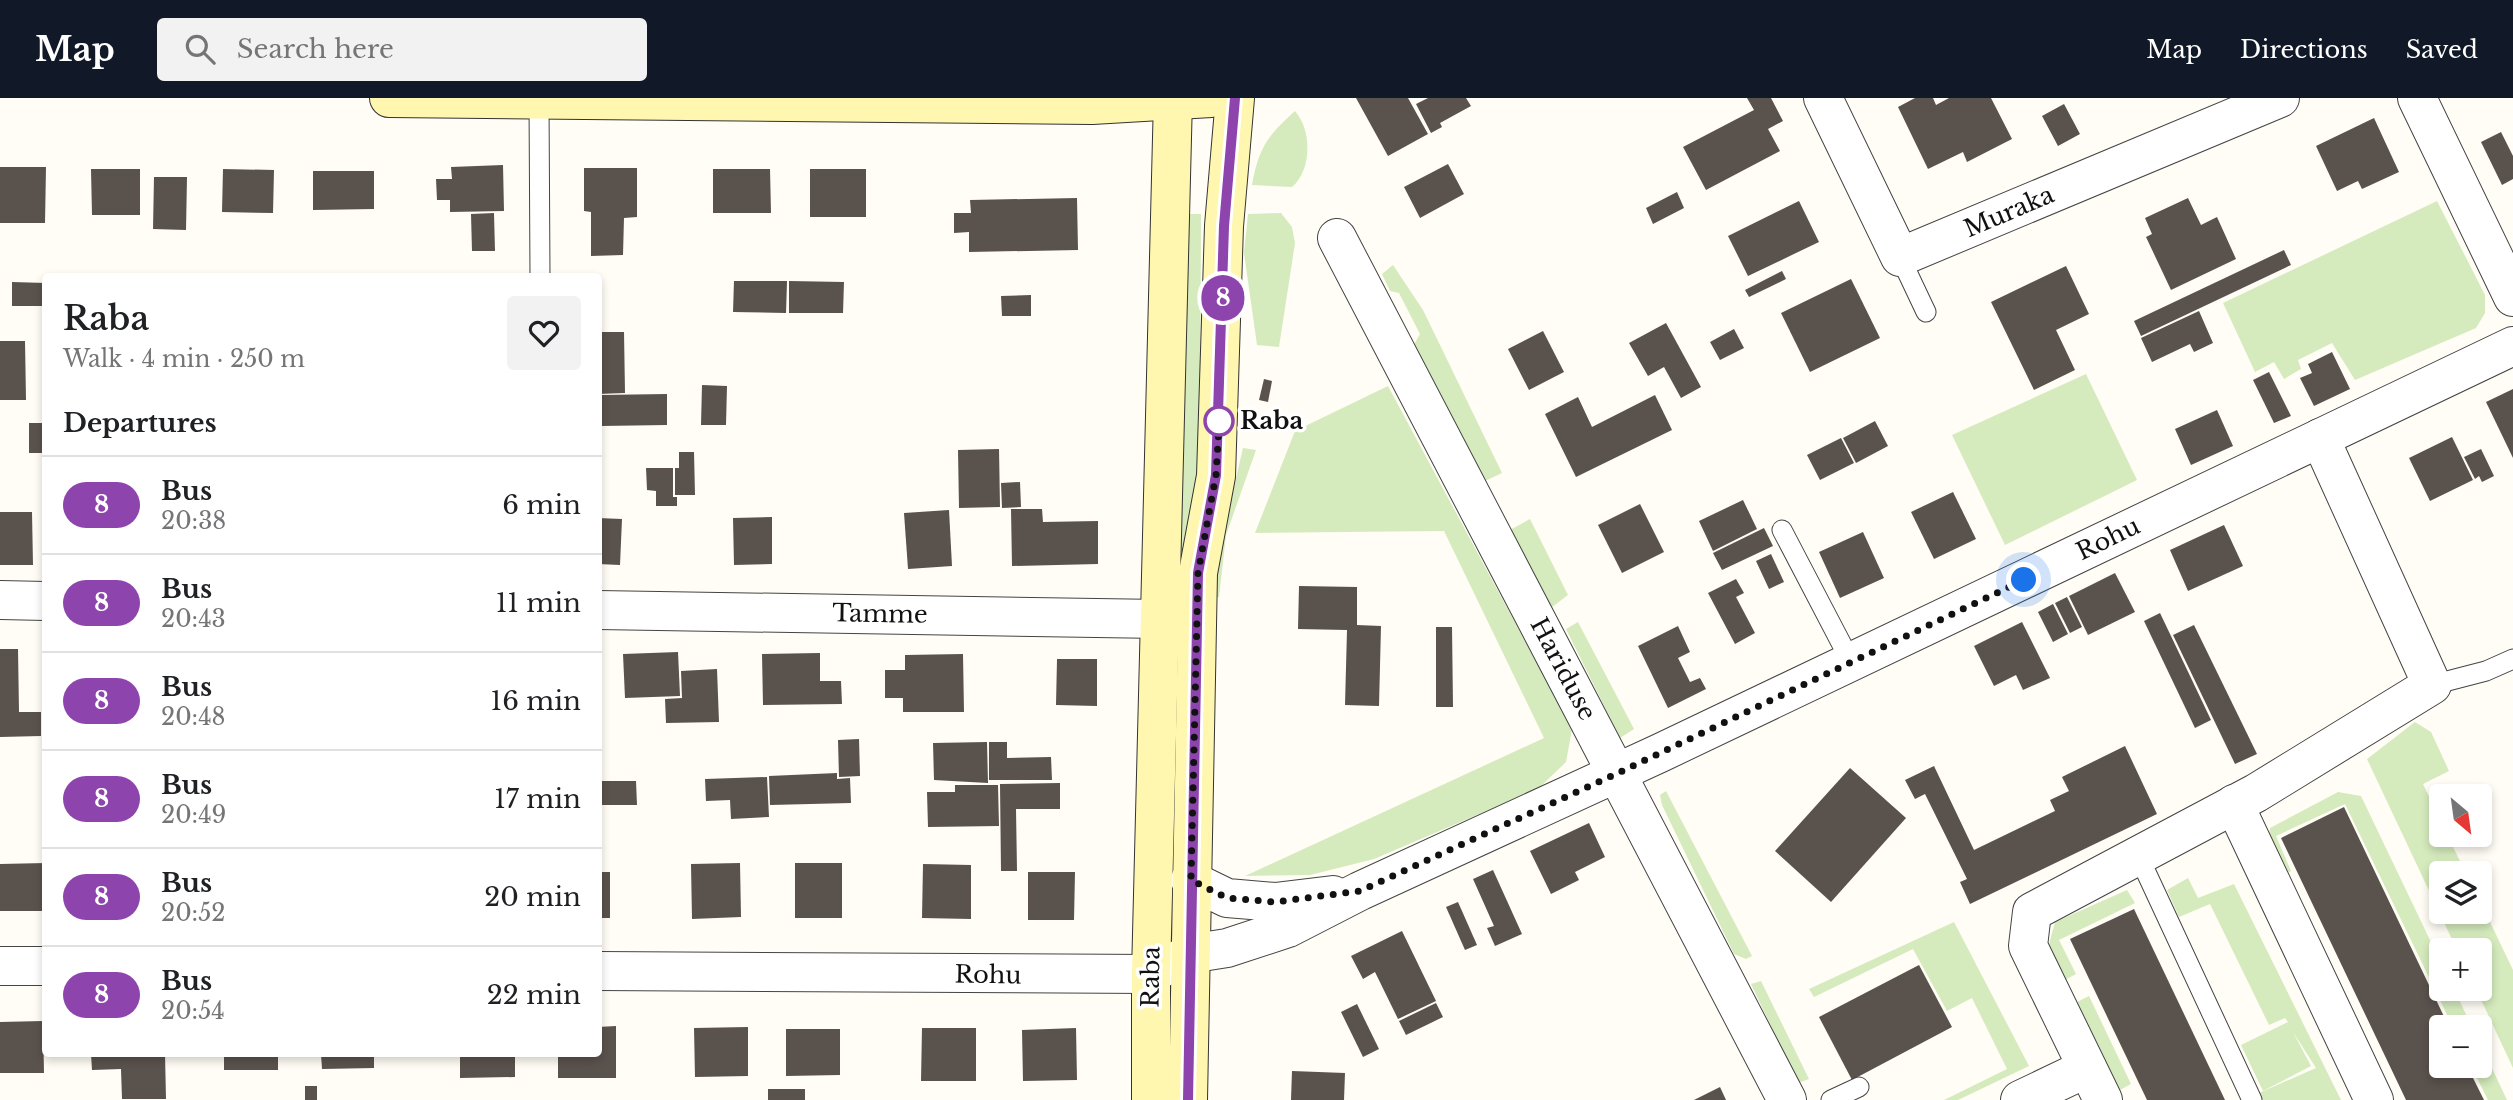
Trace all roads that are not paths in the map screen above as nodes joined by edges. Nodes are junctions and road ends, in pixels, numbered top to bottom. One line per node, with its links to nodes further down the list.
1 (389, 98): 7 (street)
2 (1211, 98): 9 (street)
3 (1235, 98): 28 (street, Raba)
4 (1824, 98): 11 (street)
5 (2280, 98): 11 (street, Muraka)
6 (2417, 98): 13 (street)
7 (539, 100): 8 (street); 12 (lane)
8 (764, 100): 9 (street)
9 (1173, 100): 21 (street, Raba)
10 (1337, 238): 25 (street, Hariduse)
11 (1900, 257): 14 (lane)
12 (540, 273)
13 (2513, 298)
14 (1926, 312)
15 (2513, 346): 16 (street, Rohu)
16 (2320, 438): 23 (street, Rohu); 24 (street)
17 (1782, 530): 23 (lane)
18 (0, 600): 19 (street)
19 (42, 601)
20 (602, 610): 21 (street, Tamme)
21 (1161, 619): 34 (street, Raba)
22 (2513, 659): 24 (lane)
23 (1852, 662): 25 (street, Rohu)
24 (2432, 685): 26 (street)
25 (1618, 773): 29 (street, Rohu); 39 (street, Hariduse)
26 (2234, 804): 27 (street); 43 (street)
27 (2138, 856): 35 (street); 42 (lane)
28 (1191, 880): 29 (street, Rohu); 30 (street, Raba)
29 (1360, 891): 30 (street, Rohu)
30 (1189, 954): 34 (street, Rohu); 38 (street, Raba)
31 (0, 966): 32 (street)
32 (42, 966)
33 (602, 971): 34 (street, Rohu)
34 (1151, 974): 37 (street, Raba)
35 (2095, 1084): 41 (street)
36 (1859, 1087): 40 (lane)
37 (1151, 1100)
38 (1188, 1100)
39 (1787, 1100)
40 (1831, 1100)
41 (2020, 1100)
42 (2252, 1100)
43 (2374, 1100)

